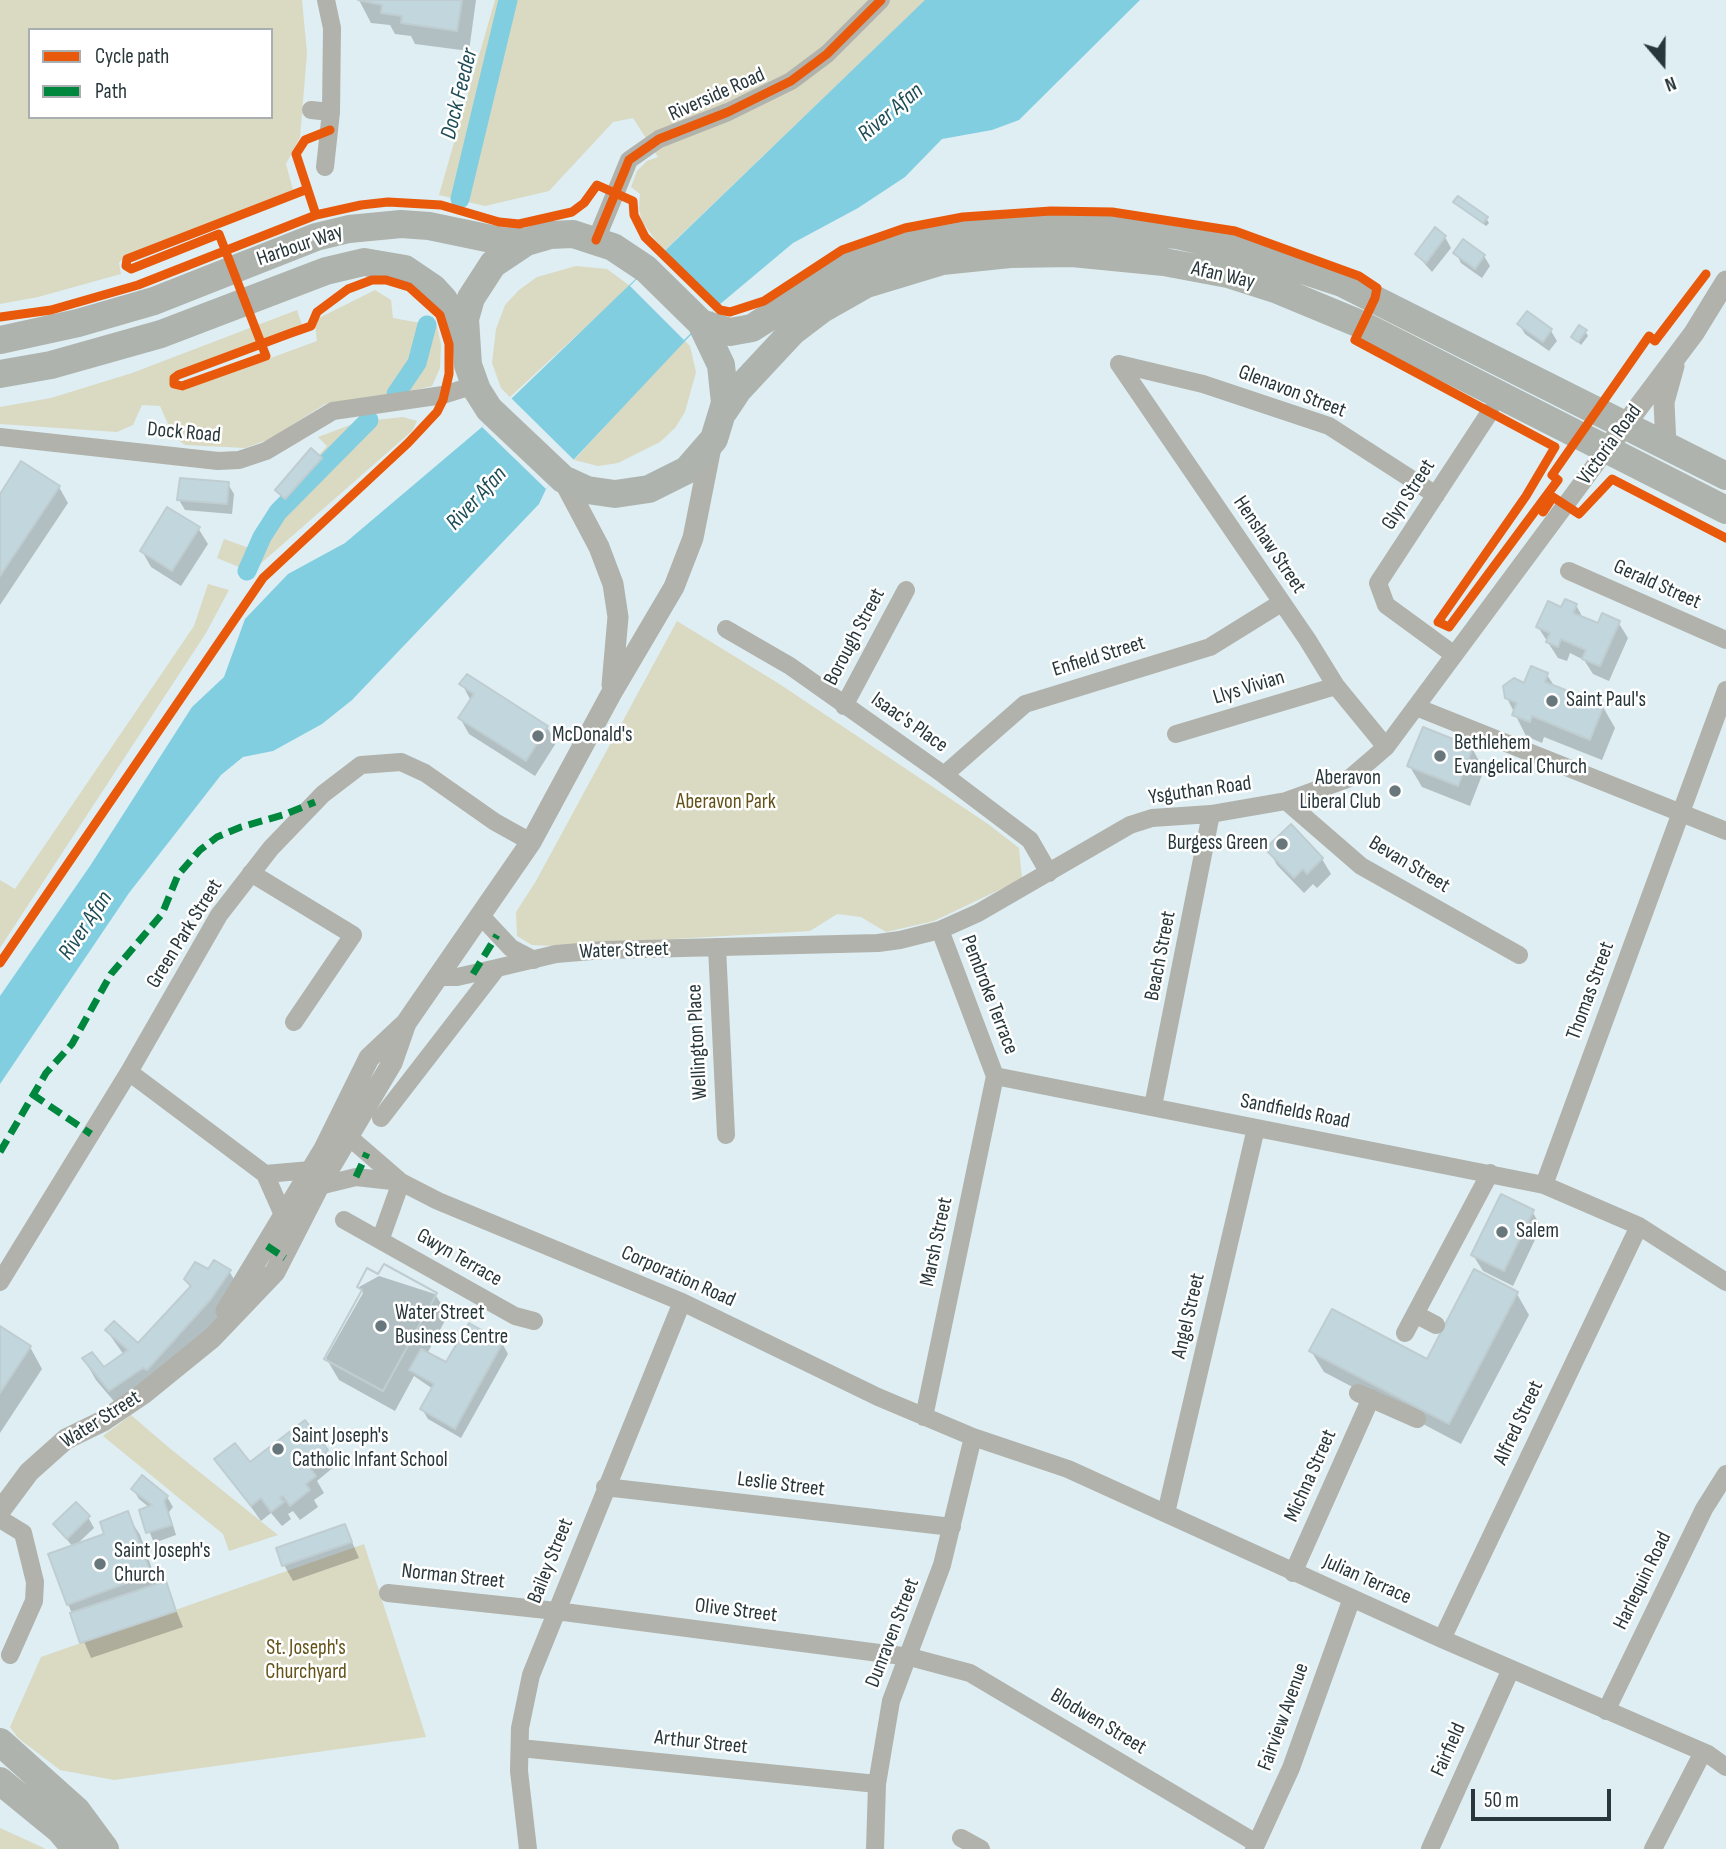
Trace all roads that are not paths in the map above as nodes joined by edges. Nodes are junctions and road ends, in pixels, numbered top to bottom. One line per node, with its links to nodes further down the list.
1 (326, 0): 4 (street)
2 (881, 0): 6 (street, Riverside Road)
3 (311, 110): 4 (street)
4 (331, 112): 5 (street)
5 (325, 167)
6 (596, 240): 7 (main road); 9 (main road)
7 (526, 242): 10 (main road, Harbour Way); 11 (main road)
8 (1726, 281): 12 (street, Victoria Road)
9 (701, 323): 16 (main road); 18 (main road, Afan Way)
10 (0, 340)
11 (466, 356): 14 (main road, Harbour Way); 15 (main road, Harbour Way)
12 (1676, 357): 18 (street, Victoria Road); 21 (street)
13 (1119, 364): 25 (street, Glenavon Street); 29 (street, Henshaw Street)
14 (0, 374)
15 (475, 385): 19 (street, Dock Road); 24 (main road, Harbour Way)
16 (724, 411): 20 (main road); 22 (main road, Afan Way)
17 (1490, 412): 25 (street, Glyn Street)
18 (1625, 423): 21 (main road, Afan Way); 22 (street, Victoria Road)
19 (0, 437)
20 (712, 442): 24 (main road); 35 (street, Water Street)
21 (1666, 446): 23 (main road, Afan Way)
22 (1607, 449): 26 (main road, Afan Way); 32 (street, Victoria Road)
23 (1726, 475)
24 (561, 478): 35 (street, Water Street)
25 (1436, 495): 32 (street, Glyn Street)
26 (1726, 510)
27 (1569, 571): 31 (street, Gerald Street)
28 (906, 590): 36 (street, Borough Street)
29 (1280, 603): 33 (street, Henshaw Street); 40 (street, Enfield Street)
30 (726, 629): 36 (street, Isaac's Place)
31 (1726, 640)
32 (1453, 654): 37 (street, Victoria Road)
33 (1336, 686): 38 (street, Llys Vivian); 39 (street, Henshaw Street)
34 (1726, 690): 42 (street, Thomas Street)
35 (611, 694): 45 (street, Water Street)
36 (844, 706): 40 (street, Isaac's Place)
37 (1416, 707): 39 (street, Ysguthan Road); 42 (street)
38 (1176, 734)
39 (1386, 747): 41 (street, Ysguthan Road)
40 (944, 775): 47 (street, Isaac's Place)
41 (1286, 801): 43 (street, Ysguthan Road); 51 (street, Bevan Street)
42 (1680, 813): 44 (street); 69 (street, Thomas Street)
43 (1211, 814): 47 (street, Ysguthan Road); 59 (street, Beach Street)
44 (1726, 831)
45 (531, 842): 46 (street, Green Park Street); 48 (street, Water Street)
46 (251, 873): 55 (street); 57 (street, Green Park Street)
47 (1049, 873): 49 (street, Ysguthan Road)
48 (481, 916): 52 (street); 54 (street, Water Street)
49 (940, 930): 50 (street, Water Street); 58 (street, Pembroke Terrace)
50 (717, 947): 52 (street, Water Street); 62 (street, Wellington Place)
51 (1518, 955)
52 (534, 960): 53 (street, Water Street)
53 (497, 968): 54 (street, Water Street); 60 (street)
54 (436, 977): 56 (street, Water Street)
55 (294, 1022)
56 (406, 1023): 63 (street, Water Street); 64 (street, Water Street)
57 (129, 1072): 66 (street); 74 (street, Green Park Street)
58 (995, 1076): 59 (street, Sandfields Road); 82 (street, Marsh Street)
59 (1153, 1107): 61 (street, Sandfields Road)
60 (382, 1118)
61 (1256, 1128): 65 (street, Sandfields Road); 89 (street, Angel Street)
62 (726, 1135)
63 (349, 1137): 64 (street); 67 (street, Water Street); 68 (street)
64 (324, 1149): 67 (street, Water Street)
65 (1490, 1173): 69 (street, Sandfields Road); 77 (street)
66 (265, 1174): 67 (street, Corporation Road); 70 (street)
67 (315, 1178): 68 (street, Corporation Road); 70 (street, Water Street); 81 (street, Water Street)
68 (401, 1182): 73 (street); 76 (street, Corporation Road)
69 (1544, 1185): 72 (street, Sandfields Road)
70 (284, 1217): 81 (street, Water Street)
71 (344, 1220): 73 (street, Gwyn Terrace)
72 (1639, 1226): 75 (street, Sandfields Road); 96 (street, Alfred Street)
73 (381, 1238): 78 (street, Gwyn Terrace)
74 (0, 1282)
75 (1726, 1282)
76 (682, 1302): 82 (street, Corporation Road); 87 (street, Bailey Street)
77 (1415, 1314): 79 (street); 80 (street)
78 (534, 1321)
79 (1436, 1325)
80 (1405, 1334)
81 (212, 1338): 88 (street, Water Street)
82 (924, 1417): 84 (street, Corporation Road)
83 (1417, 1419): 92 (street, Michna Street)
84 (973, 1437): 85 (street, Corporation Road); 91 (street, Dunraven Street)
85 (1012, 1450): 89 (street, Julian Terrace)
86 (1726, 1474): 100 (street, Harlequin Road)
87 (605, 1487): 91 (street, Leslie Street); 95 (street, Bailey Street)
88 (0, 1511)
89 (1166, 1513): 92 (street, Julian Terrace)
90 (0, 1519): 97 (street)
91 (952, 1527): 98 (street, Dunraven Street)
92 (1293, 1573): 94 (street, Julian Terrace)
93 (388, 1592): 95 (street, Norman Street)
94 (1352, 1598): 96 (street, Julian Terrace); 109 (street, Fairview Avenue)
95 (556, 1611): 98 (street, Olive Street); 102 (street, Bailey Street)
96 (1442, 1639): 99 (street, Julian Terrace)
97 (10, 1655)
98 (910, 1657): 106 (street, Dunraven Street); 109 (street, Blodwen Street)
99 (1511, 1669): 100 (street, Julian Terrace); 114 (street, Fairfield)
100 (1606, 1711): 103 (street, Julian Terrace)
101 (0, 1742): 107 (main road)
102 (520, 1748): 106 (street, Arthur Street); 111 (street, Bailey Street)
103 (1703, 1752): 104 (street, Julian Terrace); 115 (street)
104 (1726, 1767)
105 (0, 1781): 107 (main road)
106 (877, 1784): 112 (street, Dunraven Street)
107 (71, 1830): 110 (main road)
108 (961, 1838): 113 (street)
109 (1255, 1846)
110 (106, 1849)
111 (528, 1849)
112 (875, 1849)
113 (981, 1849)
114 (1430, 1849)
115 (1653, 1849)

